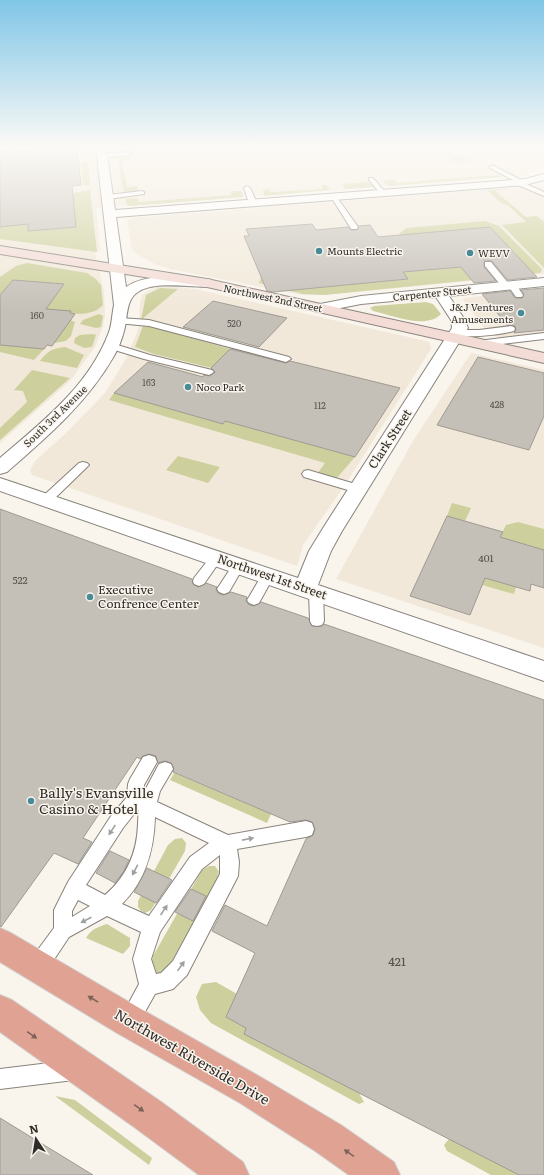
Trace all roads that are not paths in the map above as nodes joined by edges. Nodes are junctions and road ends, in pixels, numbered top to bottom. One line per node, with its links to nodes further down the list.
1 (109, 203): 4 (street, South 3rd Avenue)
2 (253, 203): 4 (street)
3 (338, 203): 5 (lane)
4 (110, 214): 8 (street, South 3rd Avenue)
5 (354, 227)
6 (0, 250): 8 (main road, Northwest 2nd Street)
7 (488, 264): 11 (lane)
8 (116, 268): 10 (main road, Northwest 2nd Street); 14 (street, South 3rd Avenue)
9 (544, 282): 11 (street, Carpenter Street)
10 (207, 283): 13 (main road, Northwest 2nd Street); 14 (street)
11 (512, 289): 12 (street, Carpenter Street)
12 (440, 292): 13 (street, Carpenter Street); 16 (street)
13 (320, 308): 16 (main road, Northwest 2nd Street)
14 (120, 313): 19 (street, South 3rd Avenue); 21 (lane)
15 (511, 329): 16 (lane)
16 (455, 336): 18 (main road, Northwest 2nd Street); 27 (street, Clark Street)
17 (544, 336): 18 (lane)
18 (478, 344): 20 (main road, Northwest 2nd Street)
19 (111, 346): 22 (lane); 24 (street, South 3rd Avenue)
20 (544, 358)
21 (286, 359)
22 (209, 372)
23 (83, 465): 28 (lane)
24 (0, 468)
25 (308, 474): 27 (lane)
26 (0, 484): 28 (street, Northwest 1st Street)
27 (358, 488): 34 (street, Clark Street)
28 (46, 500): 29 (street, Northwest 1st Street)
29 (216, 558): 30 (street, Northwest 1st Street); 32 (lane)
30 (238, 566): 31 (street, Northwest 1st Street); 33 (lane)
31 (268, 576): 34 (street, Northwest 1st Street); 35 (lane)
32 (199, 581)
33 (224, 589)
34 (311, 591): 36 (lane); 37 (street, Northwest 1st Street)
35 (254, 600)
36 (317, 621)
37 (544, 671)
38 (149, 762): 40 (lane)
39 (165, 769): 40 (lane)
40 (141, 802): 42 (lane); 43 (lane, one-way to 43); 44 (lane, one-way to 44)
41 (306, 829): 42 (lane, one-way to 41)
42 (227, 843): 45 (lane, one-way to 42); 49 (lane, one-way to 42)
43 (74, 888): 44 (lane); 46 (lane)
44 (108, 906): 45 (lane); 46 (lane, one-way to 46)
45 (152, 928): 49 (lane)
46 (63, 931): 48 (lane)
47 (0, 944): 48 (highway, Northwest Riverside Drive)
48 (38, 966): 51 (highway, Northwest Riverside Drive, one-way to 48)
49 (149, 985): 51 (lane)
50 (0, 1012): 52 (highway, one-way to 52)
51 (129, 1021): 55 (highway, Northwest Riverside Drive, one-way to 51)
52 (83, 1069): 53 (lane); 54 (highway, one-way to 54)
53 (0, 1079)
54 (230, 1175)
55 (381, 1175)

